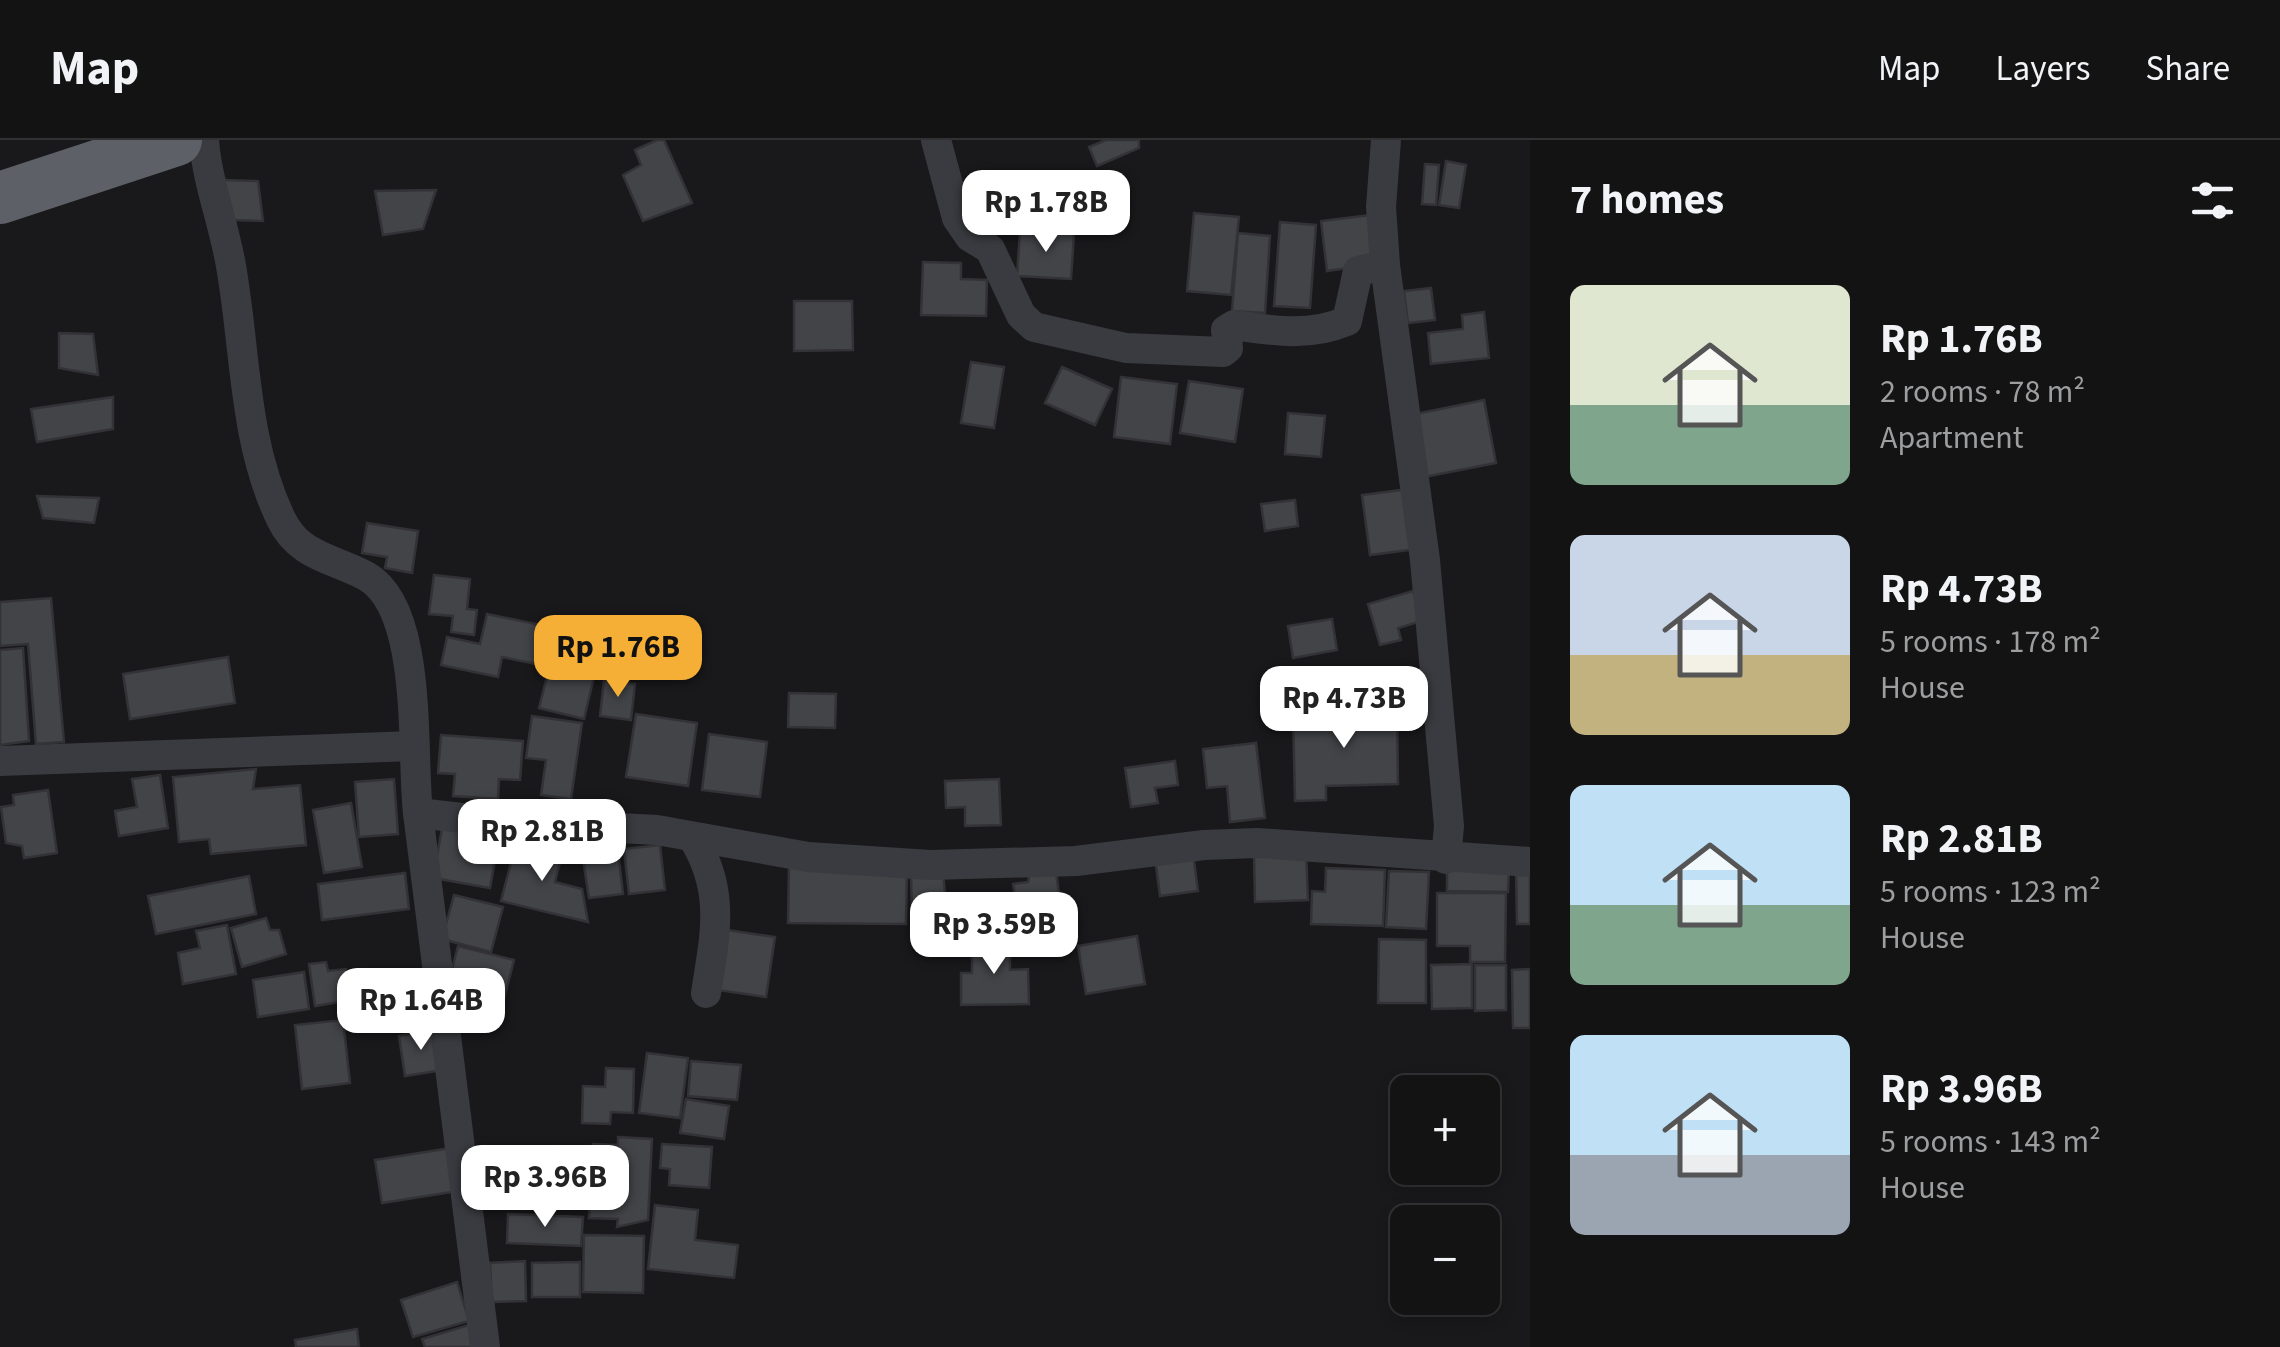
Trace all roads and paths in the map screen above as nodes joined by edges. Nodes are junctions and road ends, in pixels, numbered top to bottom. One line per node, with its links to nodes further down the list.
1 (176, 140): 5 (highway)
2 (204, 140): 7 (street)
3 (936, 140): 6 (street)
4 (1386, 140): 6 (street)
5 (0, 198)
6 (1385, 265): 11 (street)
7 (414, 746): 8 (street); 9 (street)
8 (0, 761)
9 (418, 813): 10 (street); 14 (street)
10 (692, 838): 11 (street); 13 (street)
11 (1446, 859): 12 (street)
12 (1530, 862)
13 (706, 993)
14 (486, 1347)

